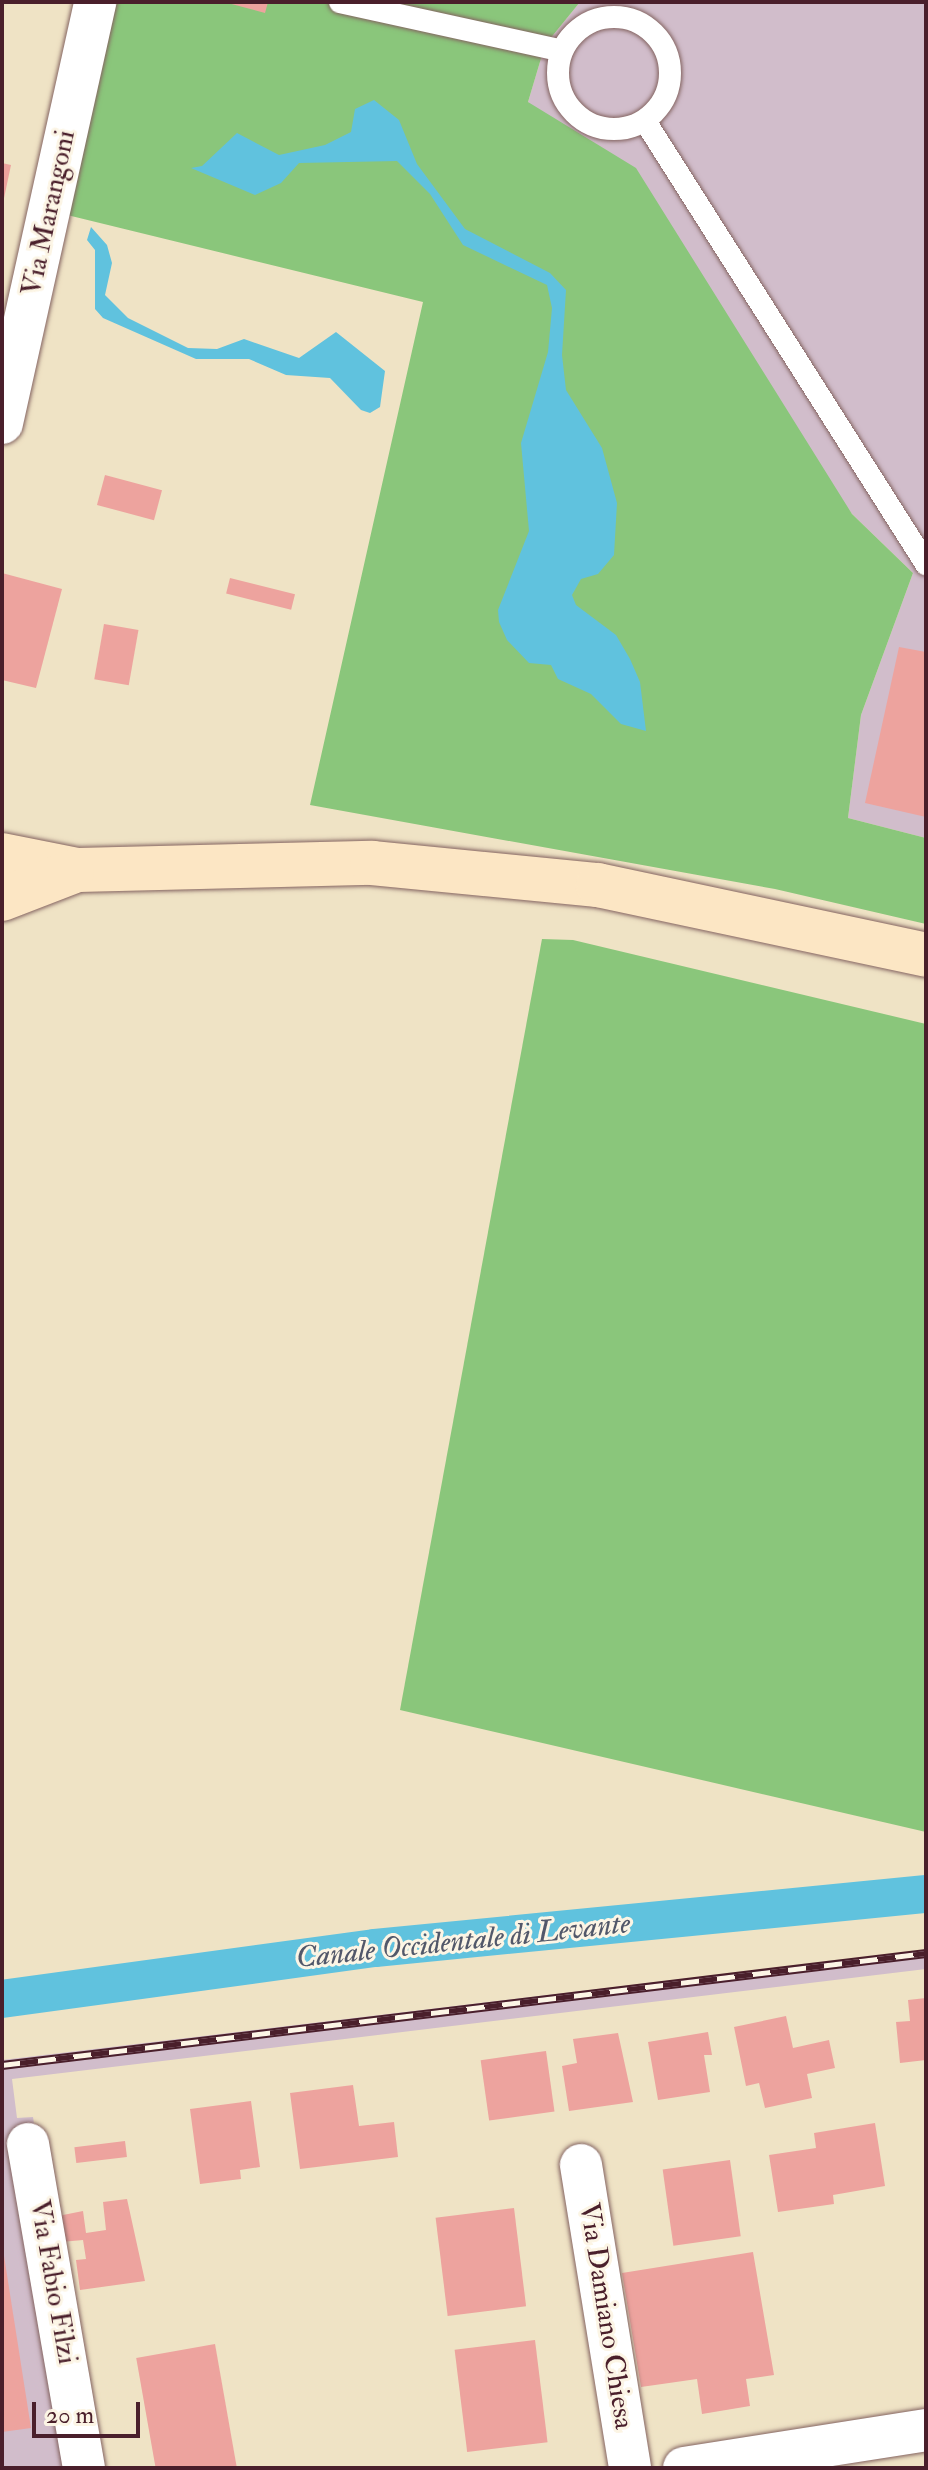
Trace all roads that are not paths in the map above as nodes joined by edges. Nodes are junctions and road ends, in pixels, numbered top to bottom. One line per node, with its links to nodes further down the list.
1 (95, 2): 6 (street, Via Marangoni)
2 (340, 2): 4 (lane)
3 (624, 9): 4 (lane); 5 (lane)
4 (562, 51): 5 (lane)
5 (645, 121): 7 (lane)
6 (2, 423)
7 (926, 564)
8 (2, 855): 9 (main road)
9 (78, 870): 10 (main road); 11 (main road)
10 (2, 899)
11 (926, 955)
12 (28, 2144): 15 (street, Via Fabio Filzi)
13 (581, 2165): 16 (street, Via Damiano Chiesa)
14 (926, 2430): 17 (street)
15 (84, 2468)
16 (630, 2468)
17 (684, 2468)

